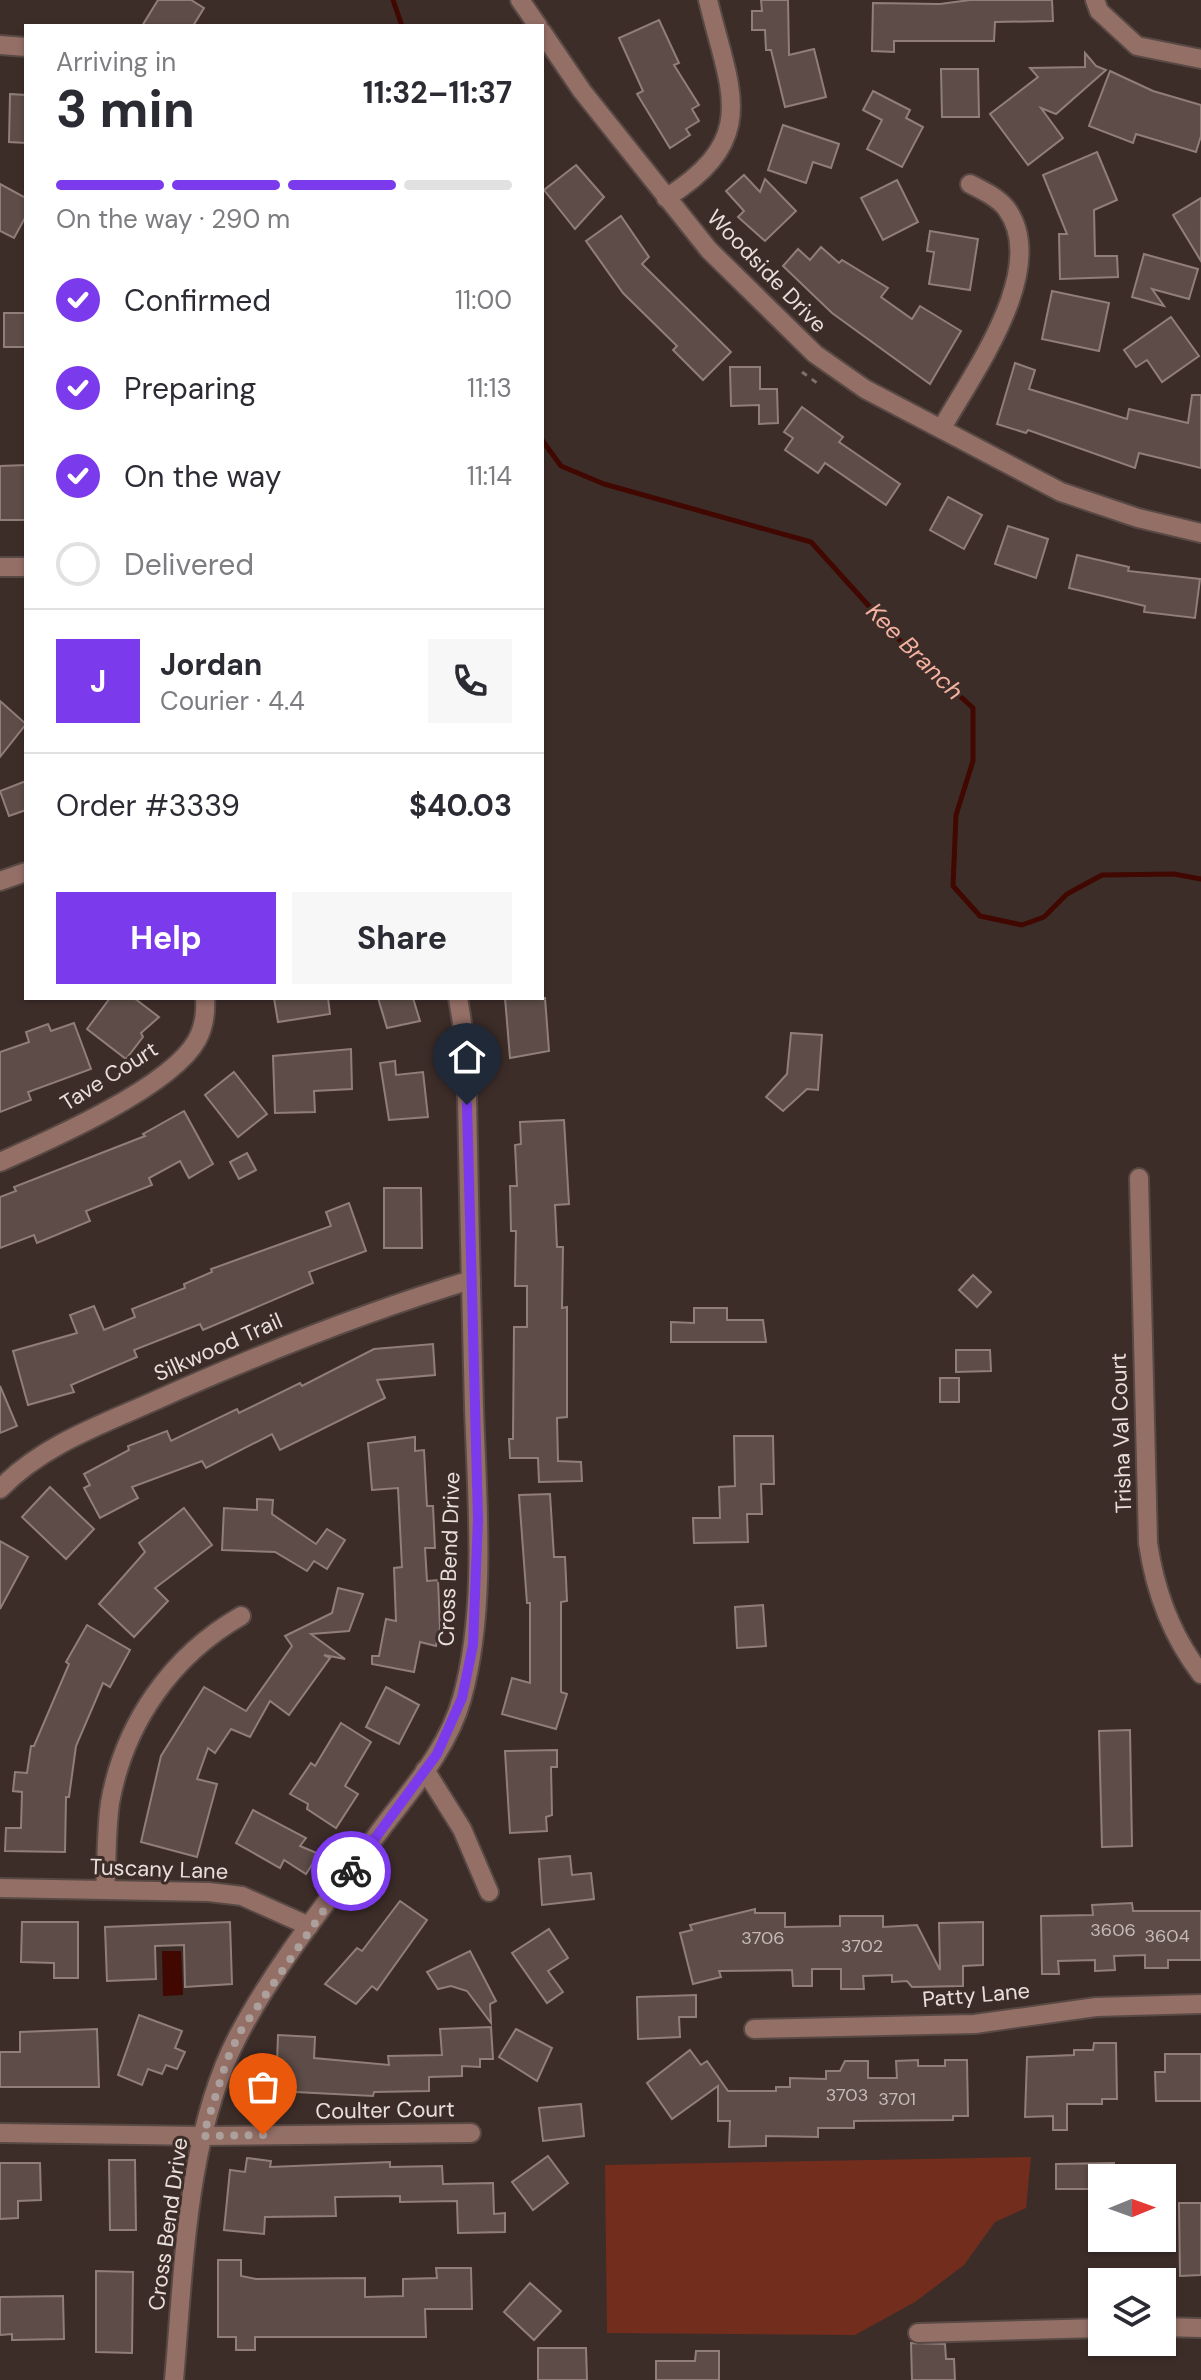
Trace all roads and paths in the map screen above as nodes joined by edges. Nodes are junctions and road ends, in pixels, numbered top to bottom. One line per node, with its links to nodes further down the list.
1 (520, 0): 4 (street)
2 (708, 0): 10 (street)
3 (1095, 0): 8 (street)
4 (537, 24)
5 (544, 35): 10 (street, Woodside Drive)
6 (0, 45): 7 (street)
7 (24, 47)
8 (1201, 59)
9 (970, 184): 13 (street)
10 (666, 198): 13 (street, Woodside Drive)
11 (802, 372): 12 (path)
12 (817, 383)
13 (942, 428): 14 (street, Woodside Drive)
14 (1201, 533)
15 (0, 567): 16 (street)
16 (24, 567)
17 (24, 873): 18 (street)
18 (0, 881)
19 (205, 1000): 21 (street, Tave Court)
20 (458, 1000): 23 (street, Cross Bend Drive)
21 (0, 1162)
22 (1139, 1178): 26 (street, Trisha Val Court)
23 (471, 1280): 24 (street, Silkwood Trail); 27 (street, Cross Bend Drive)
24 (0, 1489)
25 (241, 1616): 29 (street)
26 (1201, 1674)
27 (425, 1770): 30 (street); 31 (street, Cross Bend Drive)
28 (0, 1888): 29 (street, Tuscany Lane)
29 (105, 1890): 31 (street, Tuscany Lane)
30 (489, 1892)
31 (309, 1926): 36 (street, Cross Bend Drive)
32 (1201, 2004): 33 (street, Patty Lane)
33 (754, 2029)
34 (0, 2133): 36 (street, Coulter Court)
35 (471, 2133): 36 (street, Coulter Court)
36 (203, 2136): 41 (street, Cross Bend Drive)
37 (1176, 2327): 39 (street)
38 (1088, 2328): 40 (street)
39 (1201, 2328)
40 (918, 2333)
41 (174, 2380)

